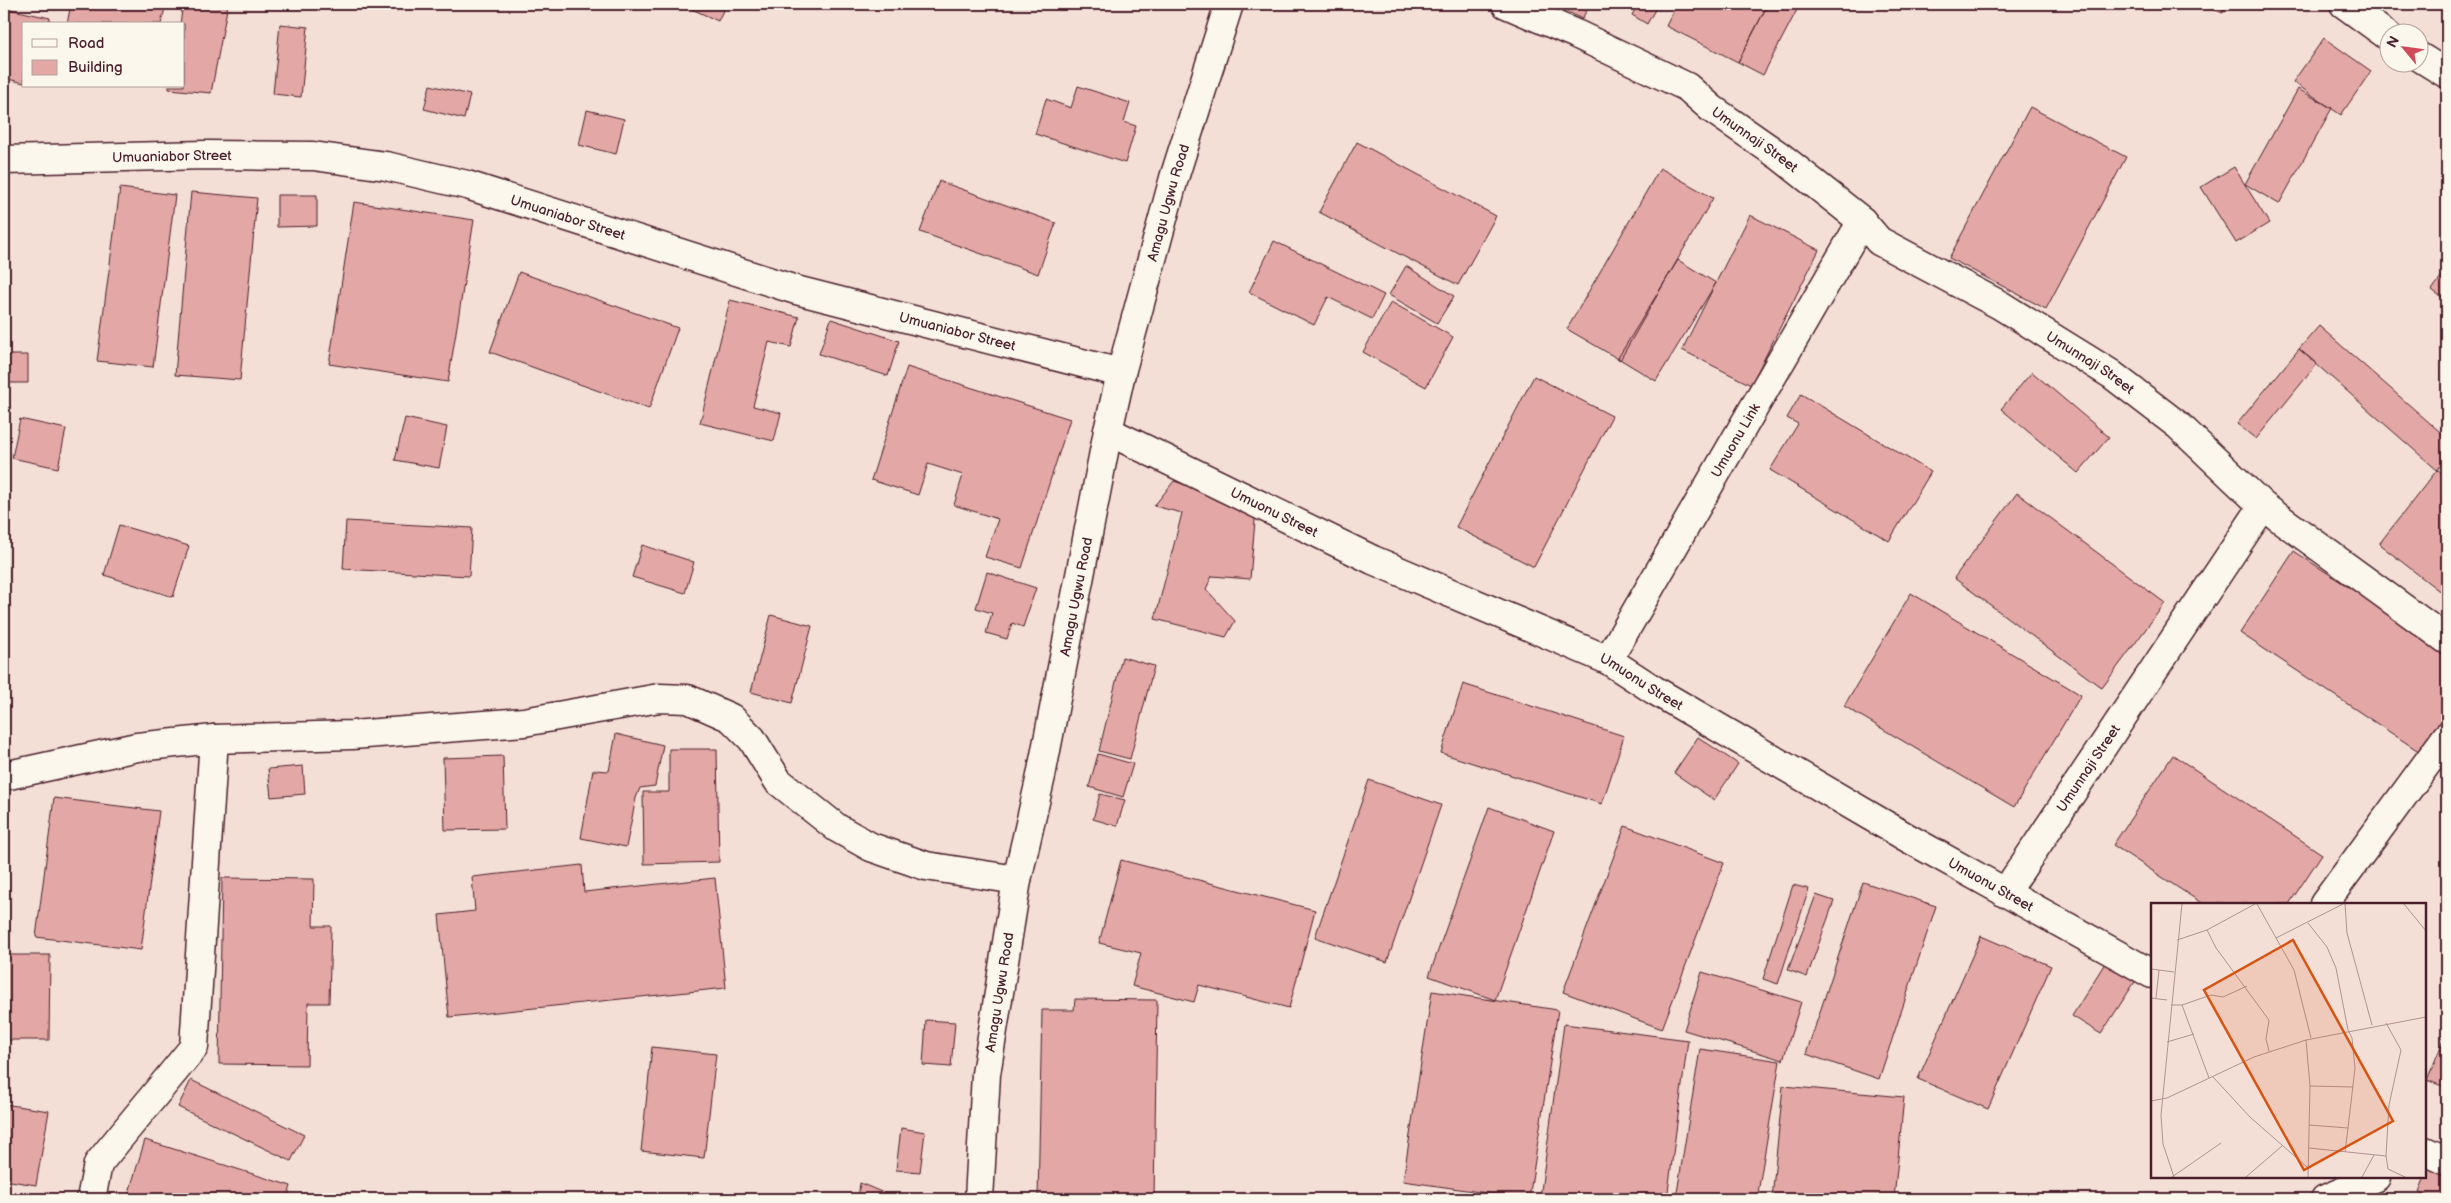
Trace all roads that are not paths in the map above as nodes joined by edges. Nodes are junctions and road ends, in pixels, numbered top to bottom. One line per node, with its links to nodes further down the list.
1 (1229, 4): 9 (street, Amagu Ugwu Road)
2 (1506, 4): 8 (street, Umunnaji Street)
3 (2344, 4): 4 (street)
4 (2378, 29)
5 (2428, 62): 6 (street)
6 (2447, 74)
7 (4, 160): 9 (street, Umuaniabor Street)
8 (1862, 221): 11 (street, Umunnaji Street); 13 (street, Umuonu Link)
9 (1120, 373): 10 (street, Amagu Ugwu Road)
10 (1108, 431): 13 (street, Umuonu Street); 17 (street, Amagu Ugwu Road)
11 (2263, 506): 12 (street); 18 (street, Umunnaji Street)
12 (2447, 640)
13 (1608, 660): 18 (street, Umuonu Street)
14 (2447, 736): 19 (street)
15 (214, 739): 16 (street); 17 (street); 22 (street)
16 (4, 776)
17 (1017, 880): 23 (street, Amagu Ugwu Road)
18 (2004, 893): 20 (street, Umuonu Street)
19 (2325, 903)
20 (2151, 973)
21 (2374, 1178): 24 (street)
22 (91, 1199)
23 (978, 1199)
24 (2325, 1199)

